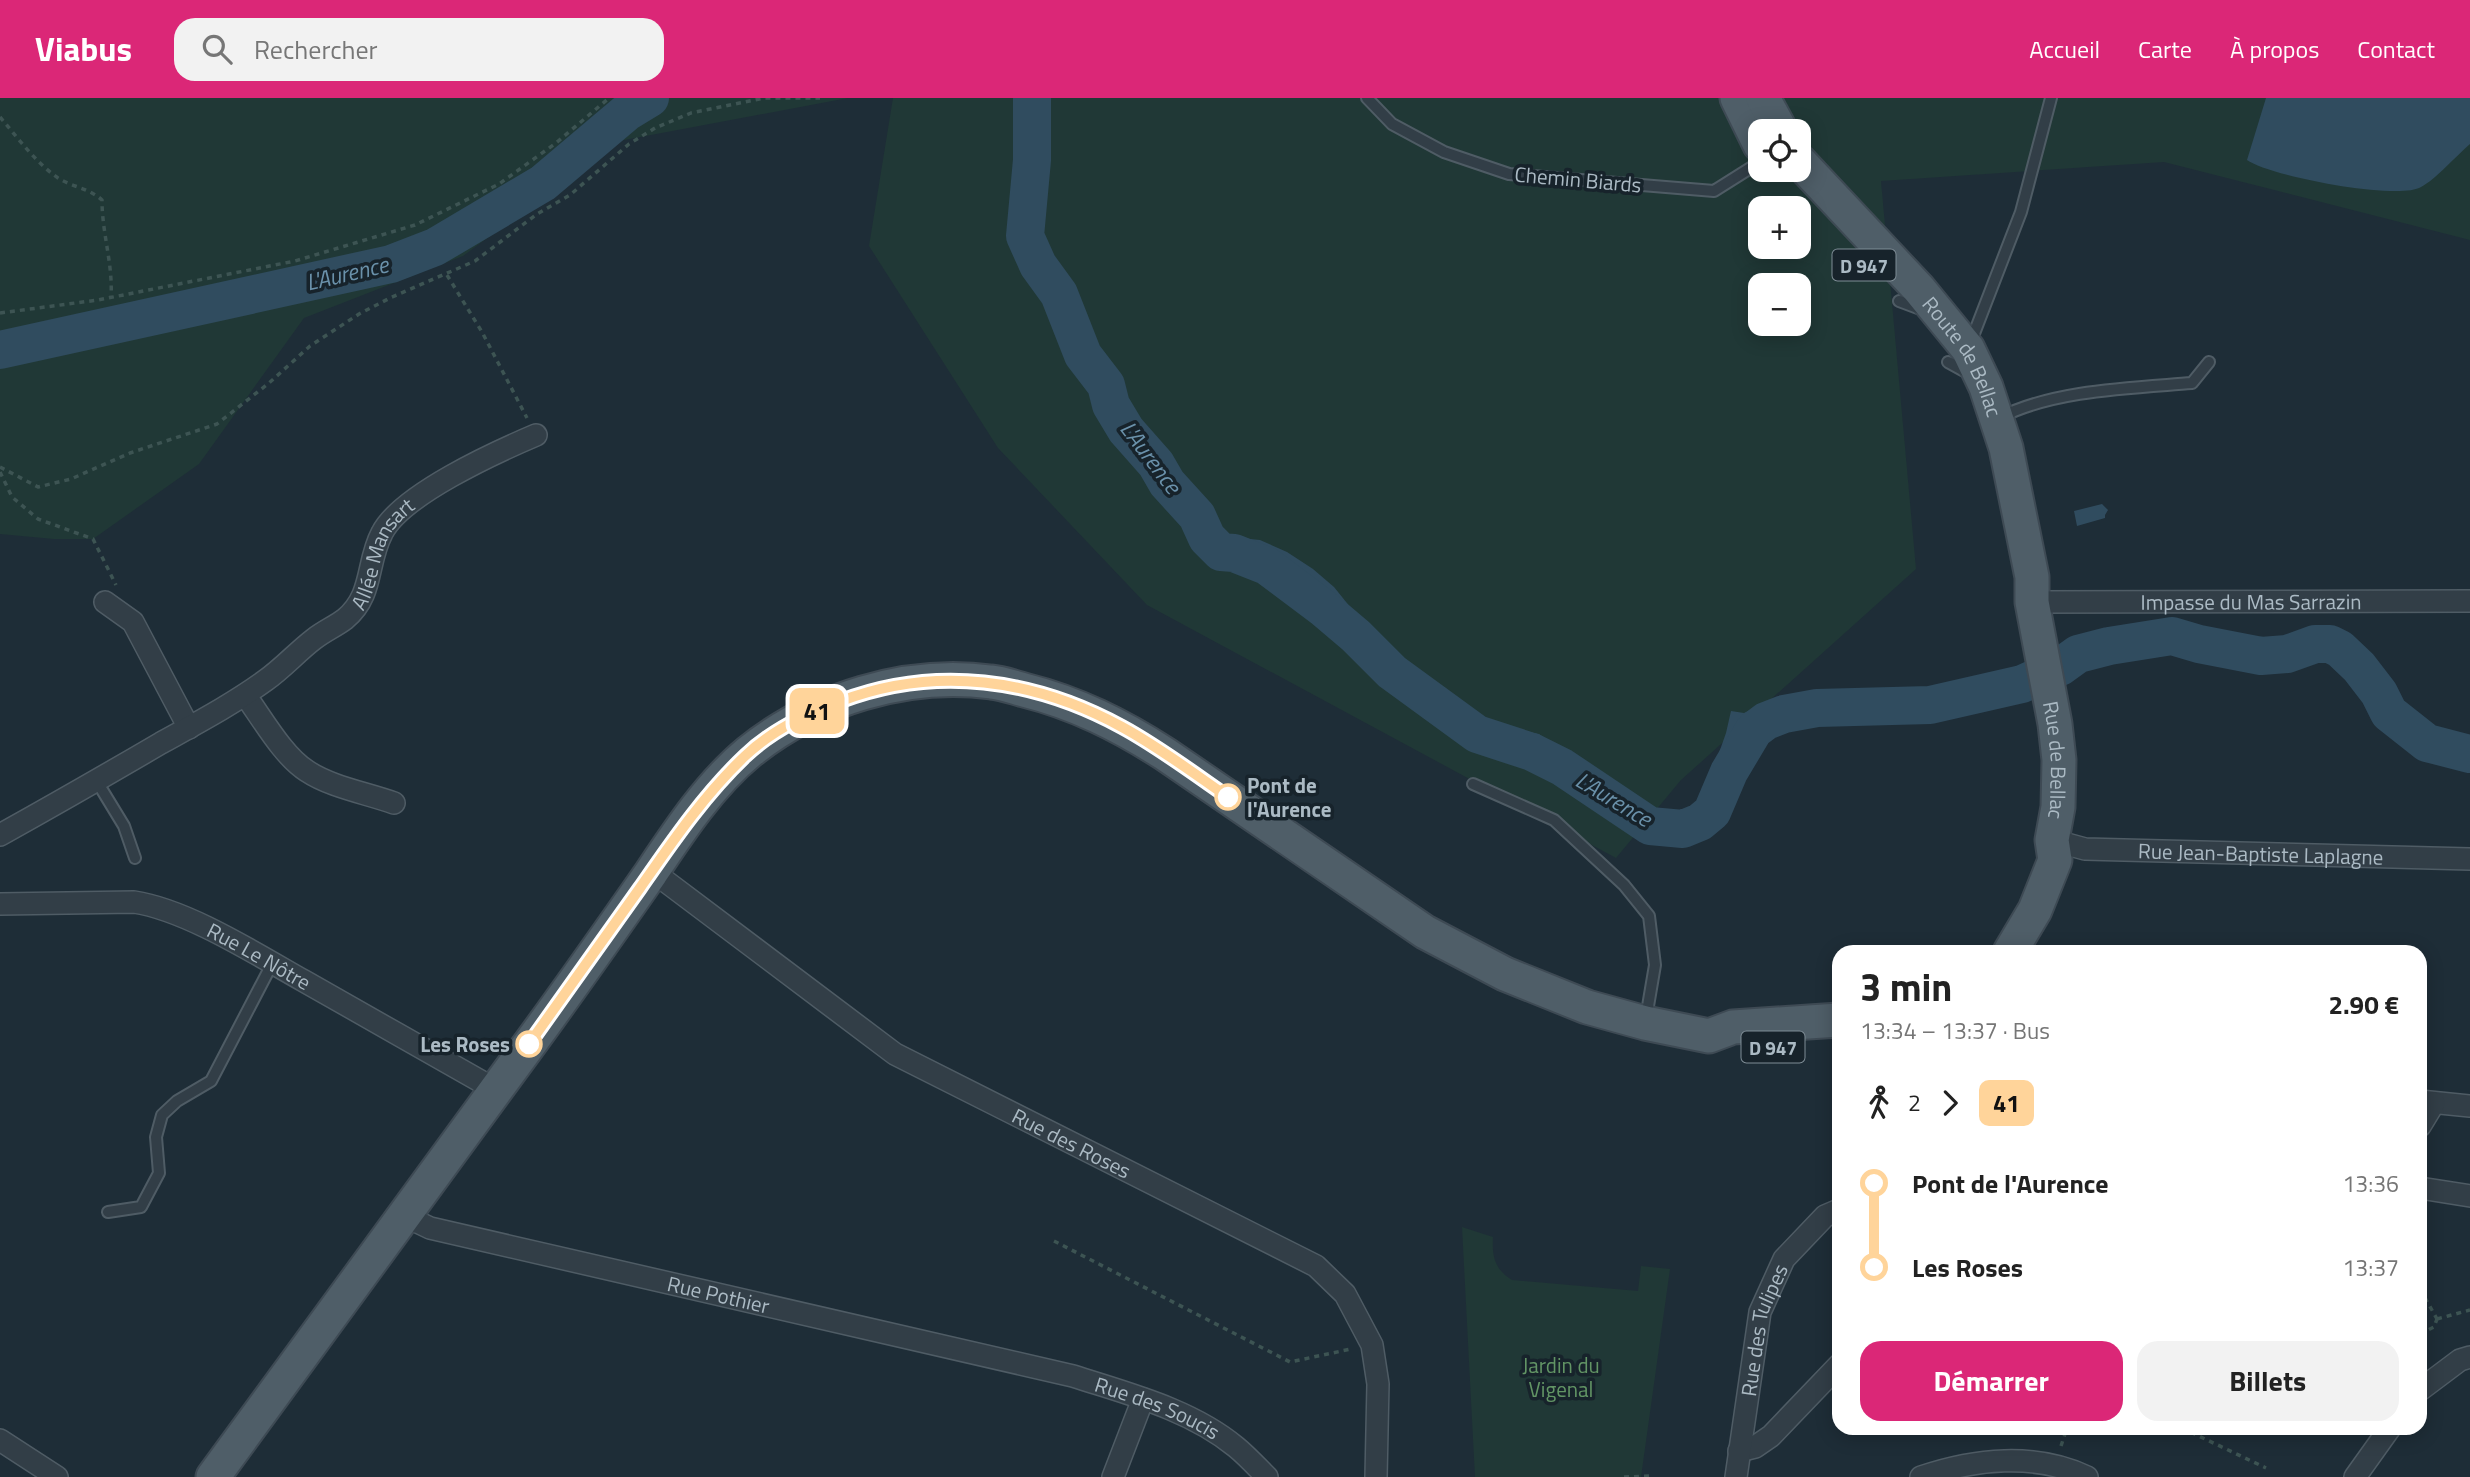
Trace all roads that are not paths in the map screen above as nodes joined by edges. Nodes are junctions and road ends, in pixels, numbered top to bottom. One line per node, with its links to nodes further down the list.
1 (1367, 98): 7 (lane, Chemin Biards)
2 (1737, 98): 6 (main road)
3 (1763, 98): 5 (main road)
4 (2051, 98): 14 (lane)
5 (1774, 119)
6 (1748, 120)
7 (1748, 170)
8 (1811, 176): 13 (main road, Route de Bellac / D 947)
9 (1787, 182): 13 (main road, Route de Bellac / D 947)
10 (1803, 182): 11 (lane)
11 (1819, 200)
12 (1872, 260): 13 (lane)
13 (1901, 287): 14 (main road, Route de Bellac / D 947)
14 (1958, 355): 16 (main road, Route de Bellac / D 947); 20 (main road, Route de Bellac / D 947)
15 (2209, 362): 16 (lane)
16 (1997, 419): 20 (main road, Route de Bellac / D 947)
17 (537, 435): 22 (street, Allée Mansart)
18 (2470, 601): 20 (street, Impasse du Mas Sarrazin)
19 (105, 602): 23 (street)
20 (2032, 603): 21 (main road, Route de Bellac / D 947)
21 (2045, 681): 28 (main road, Rue de Bellac / D 947)
22 (245, 695): 23 (street, Allée Mansart); 26 (street)
23 (189, 728): 24 (street, Allée Mansart)
24 (96, 780): 27 (street, Allée Mansart); 29 (lane)
25 (1473, 785): 37 (lane)
26 (394, 803)
27 (0, 835)
28 (2052, 840): 30 (street, Rue Jean-Baptiste Laplagne); 33 (main road, Rue de Bellac / D 947); 34 (main road, Rue de Bellac / D 947)
29 (135, 858)
30 (2470, 859)
31 (652, 871): 37 (main road, D 947); 40 (main road, D 947); 60 (street, Rue des Roses)
32 (0, 904): 35 (street, Rue Le Nôtre)
33 (1989, 945)
34 (2014, 945)
35 (272, 964): 40 (street, Rue Le Nôtre); 45 (lane)
36 (1832, 1020): 38 (main road, D 947)
37 (1645, 1023): 38 (main road, D 947)
38 (1709, 1036): 39 (main road, D 947)
39 (1832, 1042)
40 (496, 1090): 47 (main road, D 947)
41 (2427, 1102): 42 (street)
42 (2470, 1107)
43 (2427, 1189): 44 (street)
44 (2470, 1196)
45 (108, 1212)
46 (1832, 1213): 55 (street, Rue des Tulipes)
47 (403, 1215): 49 (street, Rue Pothier); 57 (main road, D 947)
48 (2467, 1365): 51 (street)
49 (1035, 1368): 52 (street, Rue des Soucis)
50 (1832, 1371): 55 (street)
51 (2427, 1386)
52 (1143, 1398): 58 (street); 59 (street, Rue des Soucis)
53 (2385, 1435): 64 (street)
54 (0, 1440): 56 (street)
55 (1739, 1451): 61 (street, Rue des Tulipes)
56 (57, 1477)
57 (213, 1477)
58 (1114, 1477)
59 (1267, 1477)
60 (1376, 1477)
61 (1736, 1477)
62 (1921, 1477): 63 (street)
63 (2087, 1477)
64 (2355, 1477)

